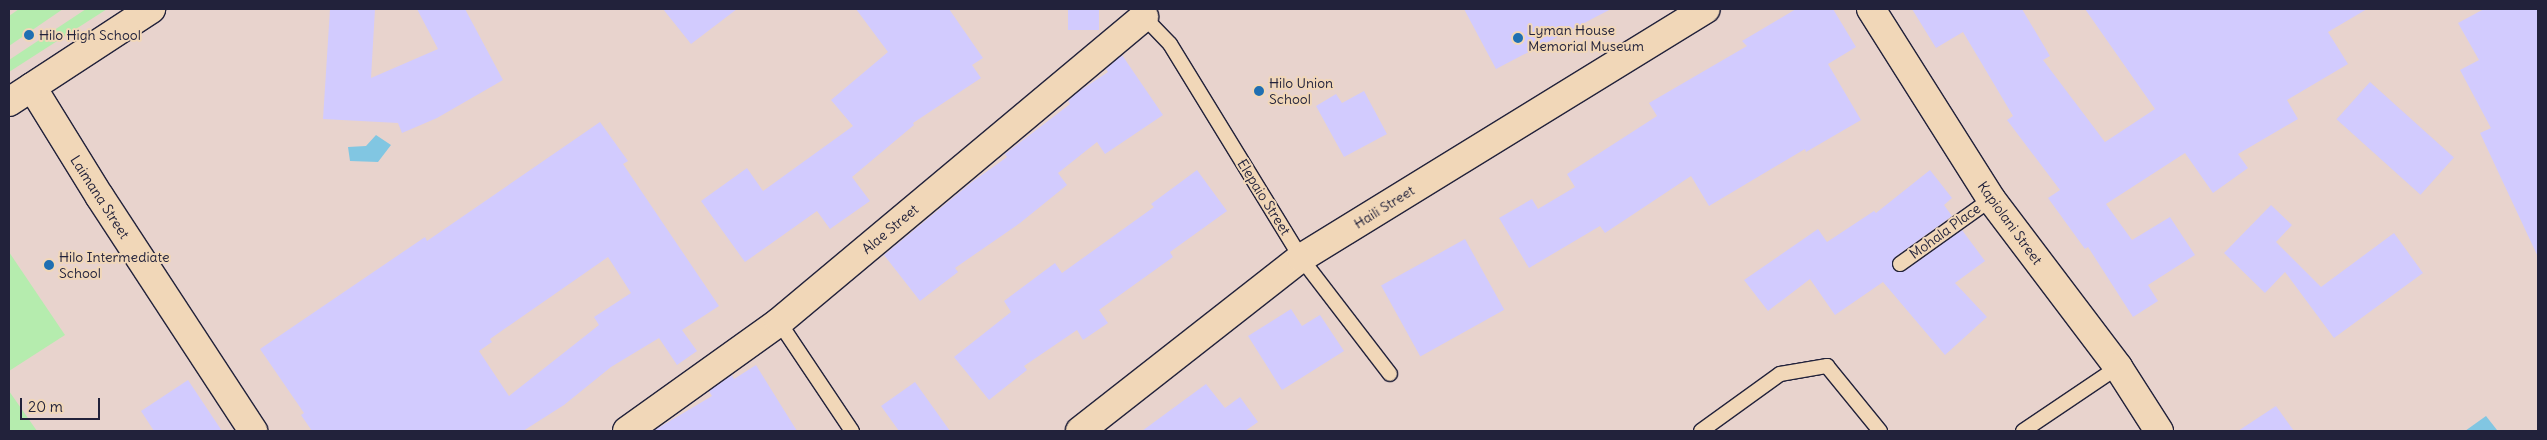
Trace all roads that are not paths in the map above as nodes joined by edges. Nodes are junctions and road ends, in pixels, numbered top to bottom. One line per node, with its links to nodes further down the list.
1 (152, 9): 5 (street)
2 (1705, 9): 8 (street, Haili Street)
3 (1871, 9): 7 (street, Kapiolani Street)
4 (1144, 17): 8 (lane, Elepaio Street); 10 (street, Alae Street)
5 (32, 87): 6 (street); 13 (street, Laimana Street)
6 (9, 102)
7 (1991, 199): 9 (lane, Mohala Place); 11 (street, Kapiolani Street)
8 (1301, 258): 12 (lane, Elepaio Street); 16 (street, Haili Street)
9 (1900, 264)
10 (779, 322): 14 (street, Alae Street); 15 (lane)
11 (2118, 367): 19 (lane); 20 (street, Kapiolani Street)
12 (1390, 374)
13 (253, 431)
14 (627, 431)
15 (852, 431)
16 (1080, 431)
17 (1701, 431): 18 (lane)
18 (1880, 431)
19 (2023, 431)
20 (2159, 431)

